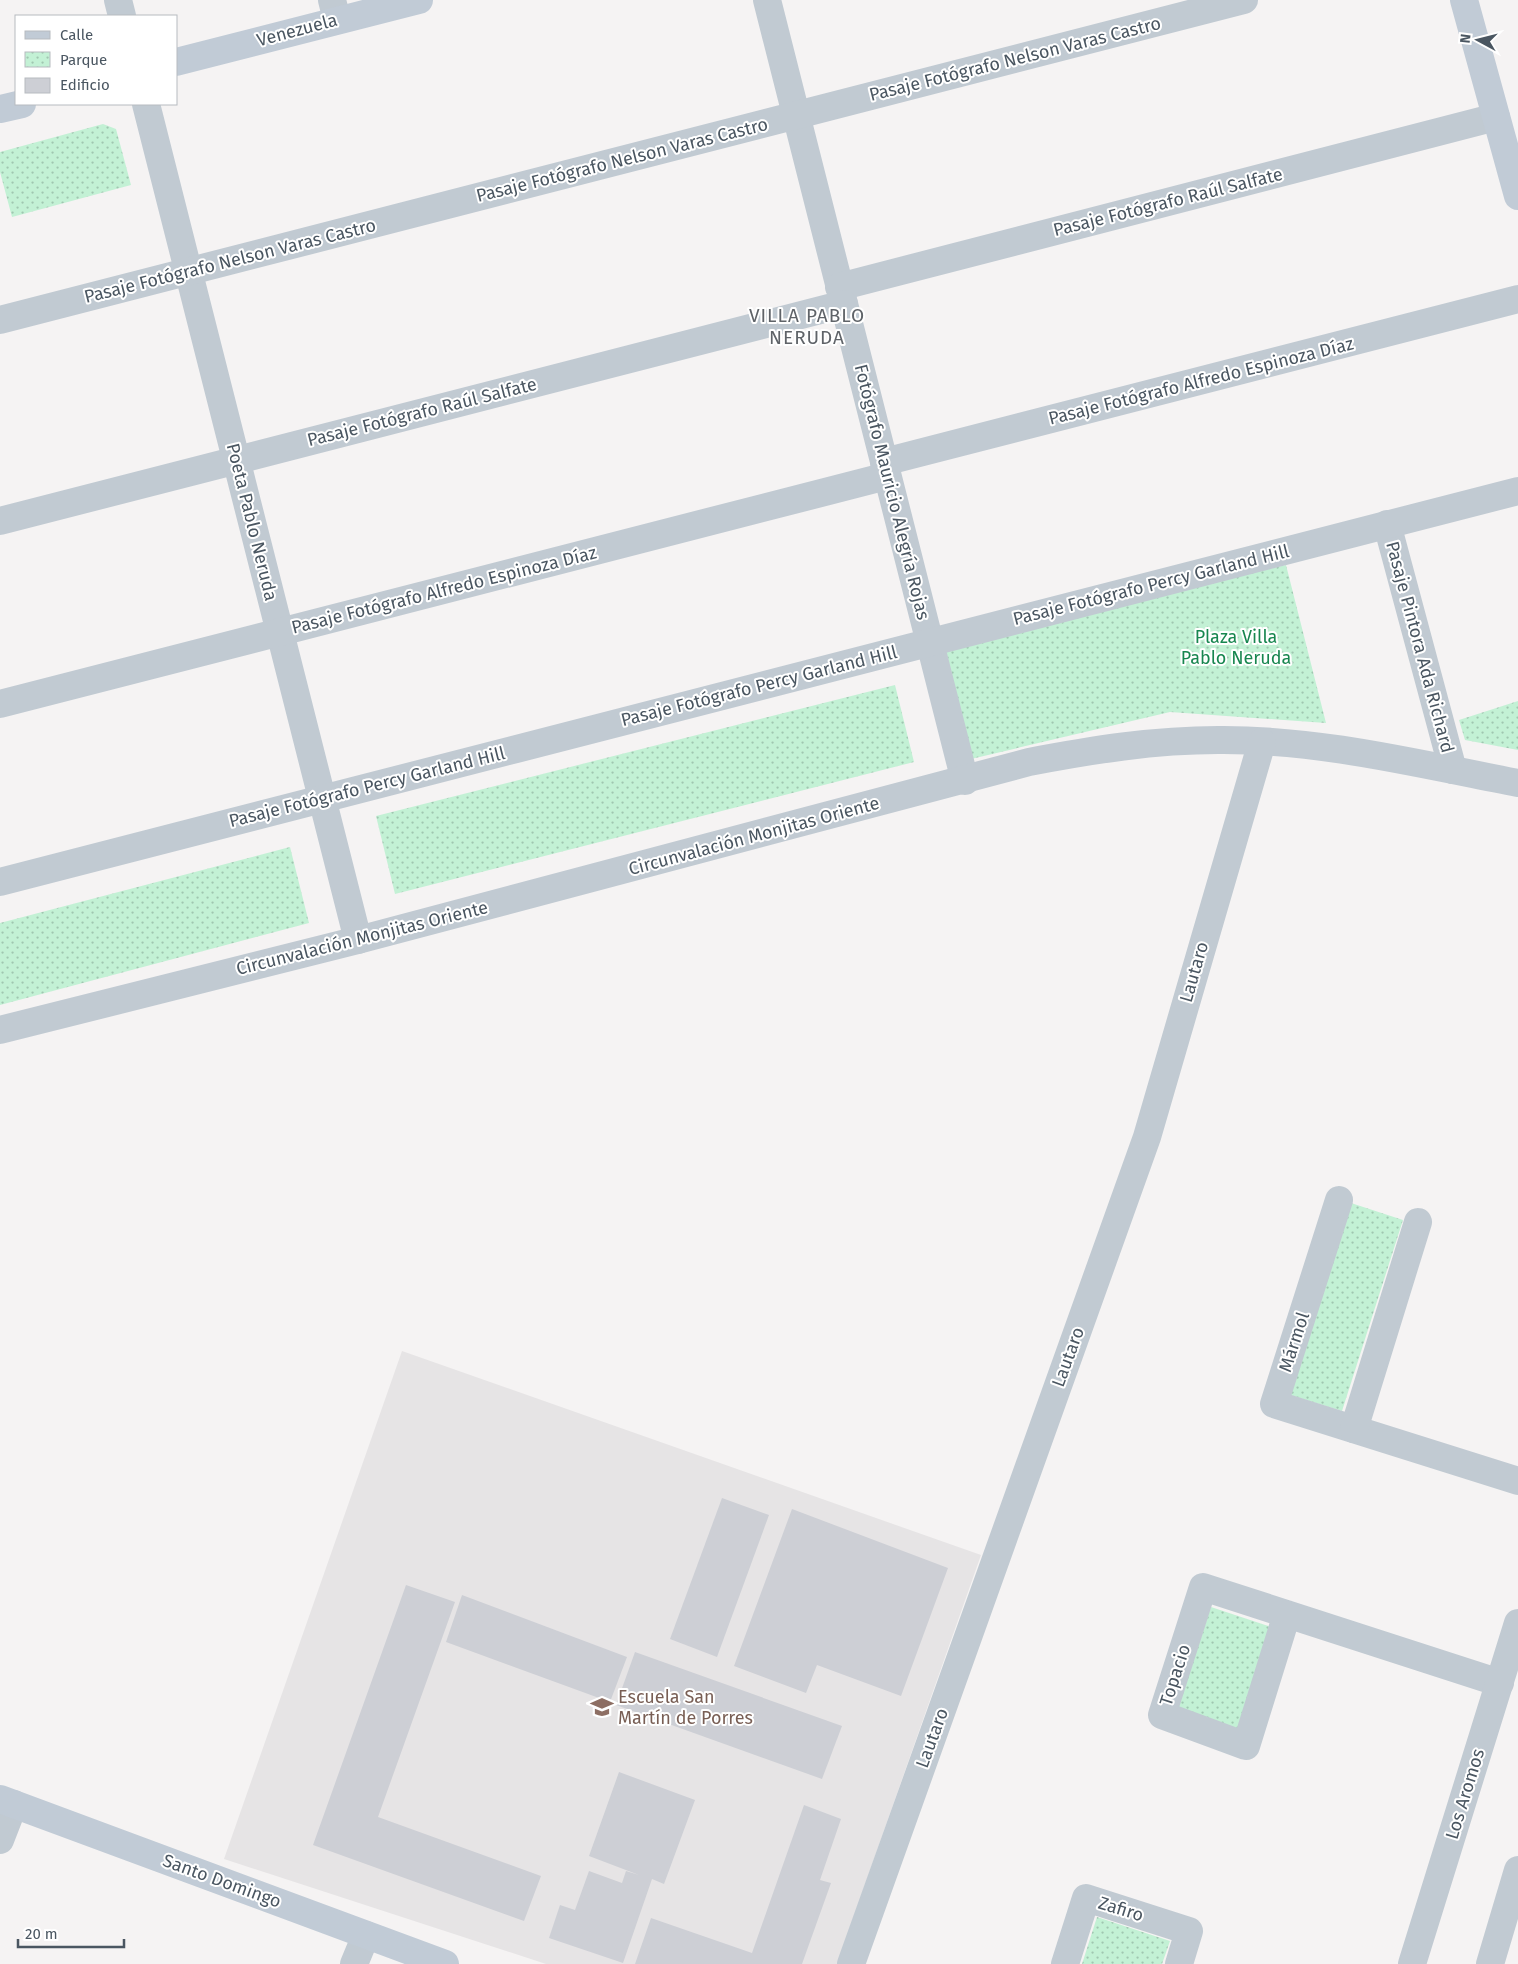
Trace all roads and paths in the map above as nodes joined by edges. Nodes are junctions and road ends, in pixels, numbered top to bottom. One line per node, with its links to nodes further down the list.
1 (118, 0): 7 (street)
2 (419, 0): 6 (street, Venezuela)
3 (767, 0): 12 (street, Fotógrafo Mauricio Alegría Rojas)
4 (1244, 0): 12 (street, Pasaje Fotógrafo Nelson Varas Castro)
5 (1464, 0): 13 (street)
6 (334, 10): 8 (street, Venezuela)
7 (122, 15)
8 (178, 61)
9 (18, 105): 11 (street)
10 (146, 105): 15 (street, Poeta Pablo Neruda)
11 (0, 109)
12 (796, 115): 15 (street, Pasaje Fotógrafo Nelson Varas Castro); 16 (street, Fotógrafo Mauricio Alegría Rojas)
13 (1496, 117): 14 (street); 16 (street, Pasaje Fotógrafo Raúl Salfate)
14 (1518, 196)
15 (189, 272): 18 (street, Pasaje Fotógrafo Nelson Varas Castro); 19 (street, Poeta Pablo Neruda)
16 (842, 295): 19 (street, Pasaje Fotógrafo Raúl Salfate); 20 (street, Fotógrafo Mauricio Alegría Rojas)
17 (1518, 299): 20 (street, Pasaje Fotógrafo Alfredo Espinoza Díaz)
18 (0, 320)
19 (236, 460): 22 (street, Pasaje Fotógrafo Raúl Salfate); 24 (street, Poeta Pablo Neruda)
20 (886, 469): 24 (street, Pasaje Fotógrafo Alfredo Espinoza Díaz); 25 (street, Fotógrafo Mauricio Alegría Rojas)
21 (1518, 491): 23 (street, Pasaje Fotógrafo Percy Garland Hill)
22 (0, 521)
23 (1387, 524): 25 (street, Pasaje Fotógrafo Percy Garland Hill); 28 (street, Pasaje Pintora Ada Richard)
24 (280, 632): 26 (street, Pasaje Fotógrafo Alfredo Espinoza Díaz); 31 (street, Poeta Pablo Neruda)
25 (930, 642): 29 (street, Fotógrafo Mauricio Alegría Rojas); 31 (street, Pasaje Fotógrafo Percy Garland Hill)
26 (0, 704)
27 (1262, 742): 28 (street, Circunvalación Monjitas Oriente); 29 (street, Circunvalación Monjitas Oriente); 48 (street, Lautaro)
28 (1453, 770): 30 (street, Circunvalación Monjitas Oriente)
29 (965, 781): 33 (street, Circunvalación Monjitas Oriente)
30 (1518, 783)
31 (322, 799): 32 (street, Pasaje Fotógrafo Percy Garland Hill); 33 (street, Poeta Pablo Neruda)
32 (0, 882)
33 (358, 940): 34 (street, Circunvalación Monjitas Oriente)
34 (0, 1030)
35 (1339, 1200): 37 (street, Mármol)
36 (1418, 1222): 37 (street)
37 (1354, 1429): 38 (street, Mármol)
38 (1518, 1481)
39 (1287, 1614): 39 (street, Topacio); 41 (street, Topacio)
40 (1518, 1623): 41 (street, Los Aromos)
41 (1500, 1683): 51 (street, Los Aromos)
42 (7, 1801): 43 (street); 45 (street, Santo Domingo)
43 (0, 1840)
44 (1517, 1874): 52 (street)
45 (366, 1935): 46 (street); 47 (street, Santo Domingo)
46 (354, 1964)
47 (445, 1964)
48 (851, 1964)
49 (1065, 1964): 50 (street, Zafiro)
50 (1179, 1964)
51 (1412, 1964)
52 (1490, 1964)

